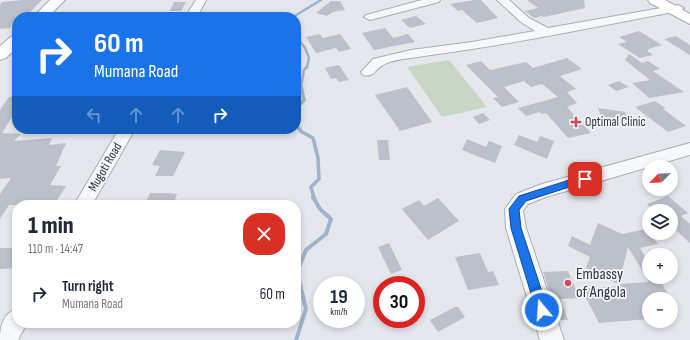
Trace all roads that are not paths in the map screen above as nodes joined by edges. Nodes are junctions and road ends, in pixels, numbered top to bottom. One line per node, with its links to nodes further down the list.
1 (58, 0): 7 (main road)
2 (201, 0): 8 (street)
3 (435, 0): 10 (street)
4 (502, 0): 12 (street)
5 (656, 0): 6 (main road)
6 (671, 6): 9 (main road); 11 (main road); 12 (street)
7 (45, 12)
8 (195, 12)
9 (690, 15)
10 (370, 17)
11 (690, 20)
12 (546, 32): 15 (street)
13 (12, 44): 14 (main road)
14 (0, 55)
15 (368, 72)
16 (124, 134): 18 (street, Mugoti Road)
17 (688, 152): 21 (street)
18 (86, 200)
19 (12, 328): 20 (street)
20 (5, 340)
21 (552, 340)

